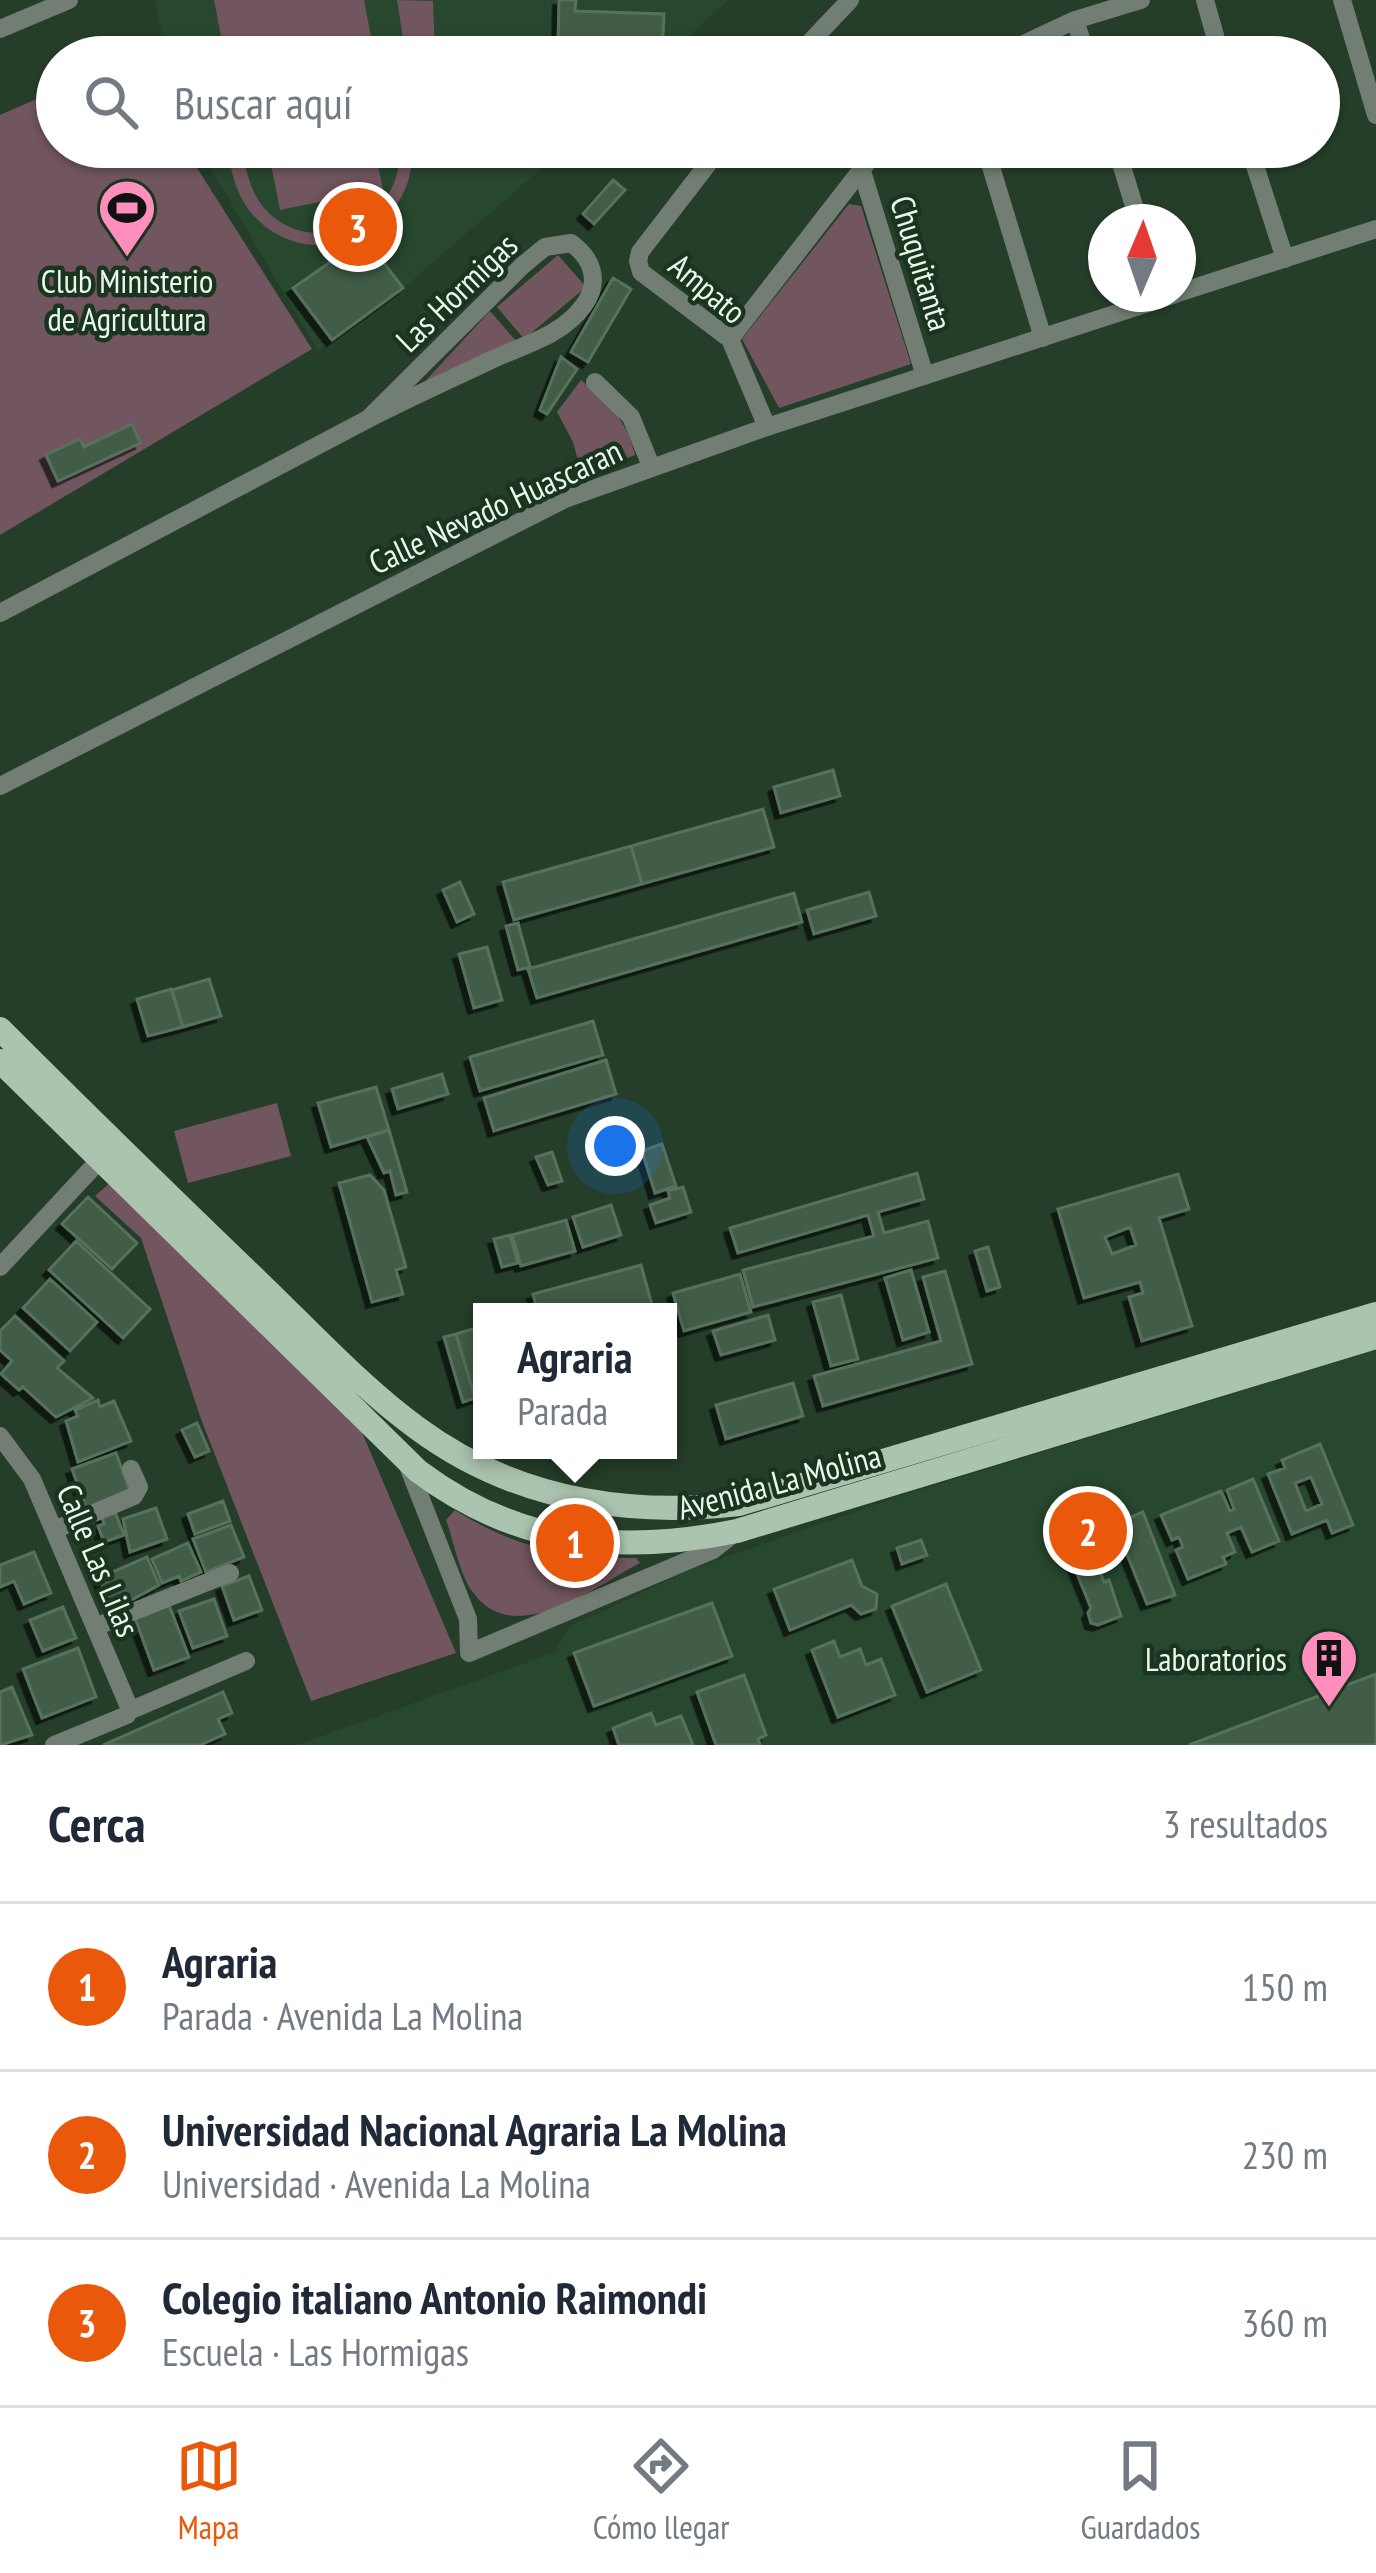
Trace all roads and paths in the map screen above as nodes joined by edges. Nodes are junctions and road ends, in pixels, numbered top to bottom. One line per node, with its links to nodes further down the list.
1 (69, 0): 7 (street)
2 (850, 0): 8 (street)
3 (1141, 0): 6 (street)
4 (1205, 0): 11 (street)
5 (1342, 0): 12 (street)
6 (1075, 20): 9 (street); 10 (street)
7 (0, 29)
8 (816, 36)
9 (1041, 36)
10 (1080, 36)
11 (1215, 36)
12 (1376, 115)
13 (705, 168): 25 (street, Ampato)
14 (855, 168): 25 (street)
15 (869, 168): 26 (street, Chuquitanta)
16 (991, 168): 24 (street)
17 (1122, 168): 19 (street)
18 (1256, 168): 21 (street)
19 (1133, 204)
20 (1376, 229): 21 (street, Calle Nevado Huascaran)
21 (1285, 259): 22 (street, Calle Nevado Huascaran)
22 (1196, 287)
23 (1120, 312): 24 (street, Calle Nevado Huascaran)
24 (1043, 338): 26 (street, Calle Nevado Huascaran)
25 (730, 339): 29 (street, Ampato)
26 (925, 376): 29 (street, Calle Nevado Huascaran)
27 (595, 382): 30 (street)
28 (368, 419): 28 (street, Las Hormigas); 31 (street, Las Hormigas)
29 (767, 427): 30 (street, Calle Nevado Huascaran)
30 (651, 466): 32 (street, Calle Nevado Huascaran)
31 (0, 613)
32 (0, 786)
33 (0, 1029): 35 (main road, Avenida La Molina)
34 (0, 1061): 35 (main road, Avenida La Molina)
35 (109, 1151): 36 (street); 39 (main road, Avenida La Molina); 41 (main road, Avenida La Molina)
36 (0, 1267)
37 (1376, 1314): 45 (main road, Avenida La Molina)
38 (1376, 1336): 47 (main road, Avenida La Molina)
39 (416, 1428): 41 (main road); 42 (main road, Avenida La Molina)
40 (0, 1436): 46 (street, Calle Las Lilas)
41 (405, 1458): 47 (main road, Avenida La Molina); 49 (street)
42 (473, 1458)
43 (474, 1459): 45 (main road, Avenida La Molina)
44 (131, 1469): 46 (street)
45 (740, 1504): 47 (main road)
46 (54, 1530): 50 (street, Calle Las Lilas)
47 (737, 1531): 51 (street)
48 (230, 1573): 50 (street)
49 (468, 1619): 51 (street); 51 (street)
50 (95, 1627): 53 (street, Calle Las Lilas)
51 (496, 1643)
52 (246, 1661): 53 (street)
53 (128, 1713): 54 (street)
54 (54, 1745)

